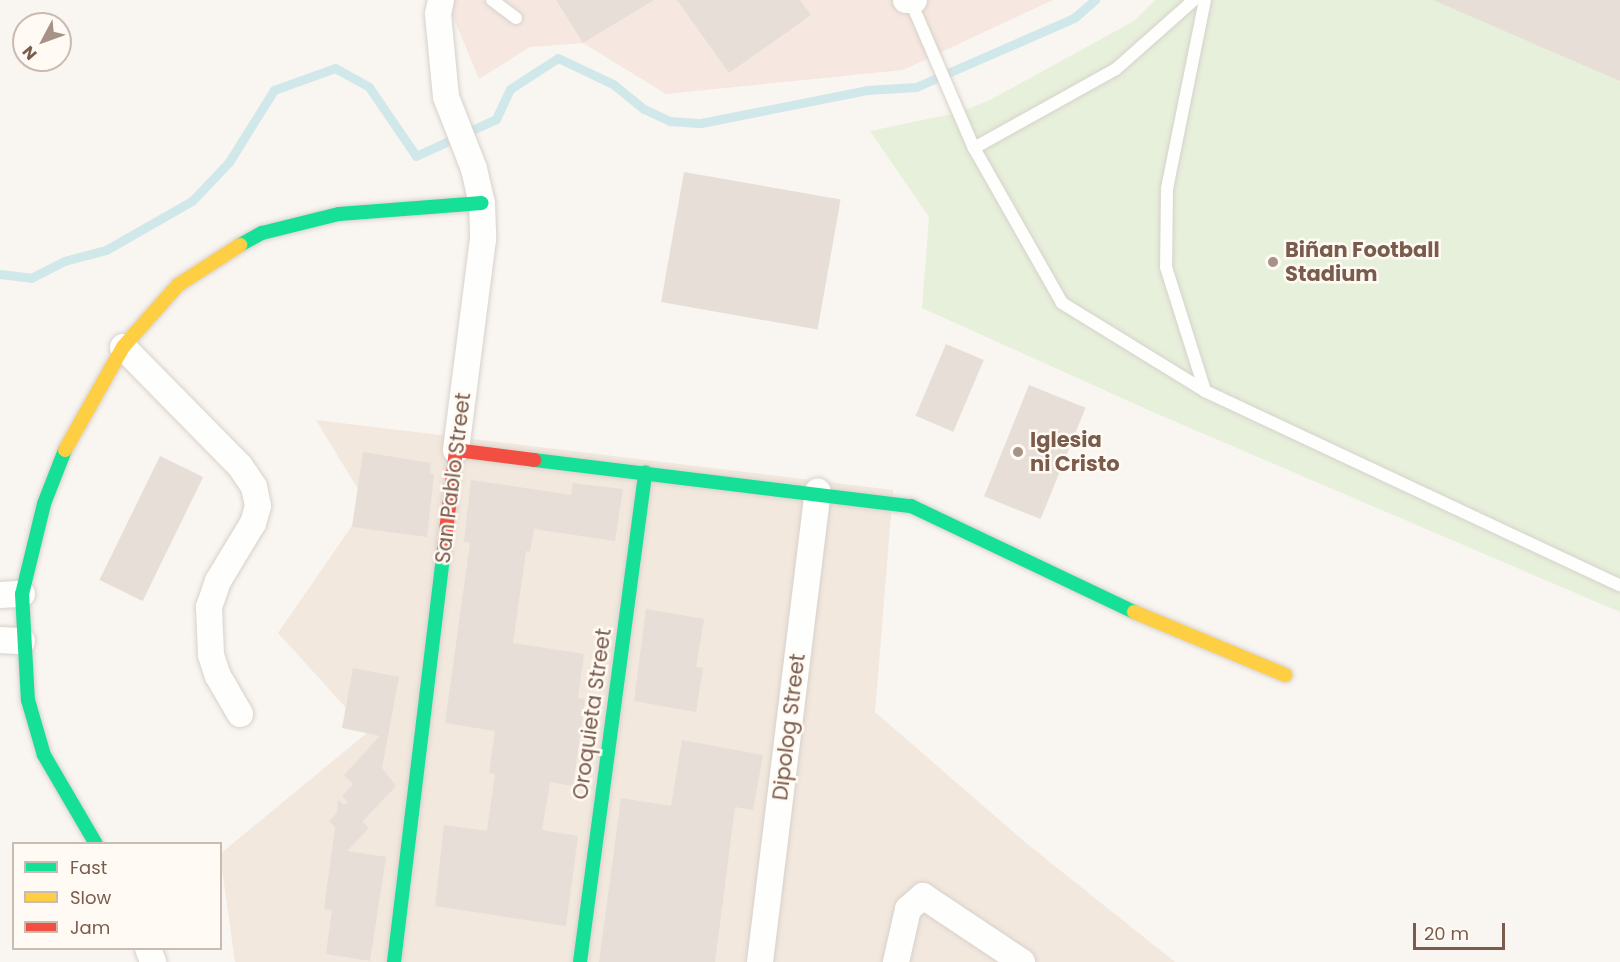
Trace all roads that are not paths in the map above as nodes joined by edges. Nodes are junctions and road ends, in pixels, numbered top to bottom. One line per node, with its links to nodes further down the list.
1 (441, 0): 8 (street, San Pablo Street)
2 (492, 0): 6 (lane)
3 (1194, 0): 7 (lane)
4 (1205, 0): 10 (lane)
5 (910, 1): 7 (lane)
6 (516, 18)
7 (974, 148): 10 (lane)
8 (482, 203): 9 (street); 11 (street, San Pablo Street)
9 (123, 346): 15 (street); 18 (street)
10 (1205, 391): 14 (lane)
11 (456, 450): 12 (street); 20 (street, San Pablo Street)
12 (645, 472): 13 (street); 21 (street, Oroquieta Street)
13 (818, 492): 17 (street); 22 (street, Dipolog Street)
14 (1620, 585)
15 (11, 595): 16 (street)
16 (11, 640): 19 (street)
17 (1285, 675)
18 (240, 714)
19 (95, 842)
20 (394, 962)
21 (580, 962)
22 (760, 962)
23 (896, 962): 24 (street)
24 (1022, 962)

